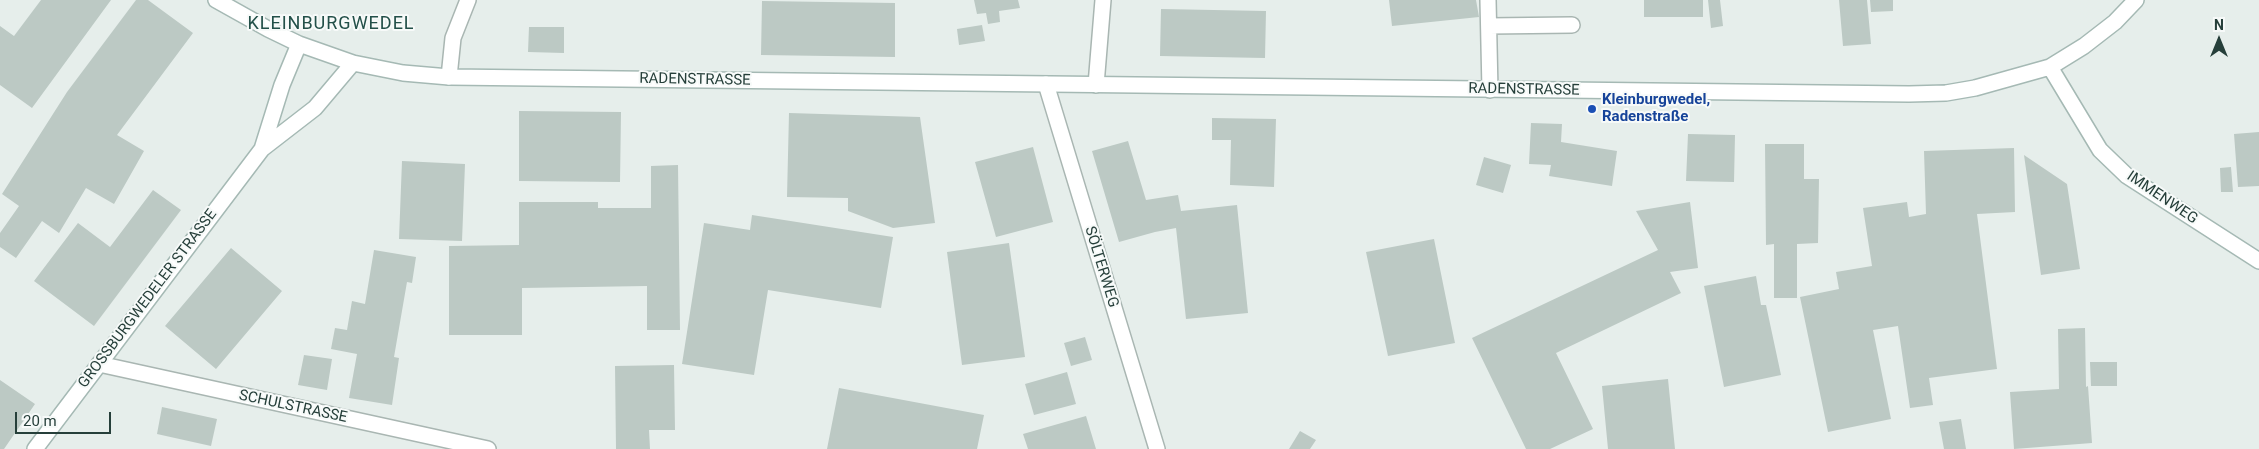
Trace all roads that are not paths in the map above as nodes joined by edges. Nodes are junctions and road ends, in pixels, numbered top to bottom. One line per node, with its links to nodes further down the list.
1 (216, 0): 8 (street, RADENSTRASSE)
2 (468, 0): 11 (street)
3 (1103, 0): 13 (street)
4 (1488, 0): 7 (street)
5 (2136, 0): 10 (street, RADENSTRASSE)
6 (1572, 25): 7 (street)
7 (1489, 26): 14 (street)
8 (299, 44): 9 (street, RADENSTRASSE); 15 (street, GROSSBURGWEDELER STRASSE)
9 (353, 64): 11 (street, RADENSTRASSE); 15 (street, GROSSBURGWEDELER STRASSE)
10 (2050, 67): 14 (street, RADENSTRASSE); 16 (street, IMMENWEG)
11 (449, 77): 12 (street, RADENSTRASSE)
12 (1046, 84): 13 (street, RADENSTRASSE); 20 (street, SÖLTERWEG)
13 (1096, 85): 14 (street, RADENSTRASSE)
14 (1490, 90)
15 (262, 149): 17 (street, GROSSBURGWEDELER STRASSE)
16 (2259, 261)
17 (99, 364): 18 (street, GROSSBURGWEDELER STRASSE); 19 (street, SCHULSTRASSE)
18 (35, 449)
19 (488, 449)
20 (1157, 449)

